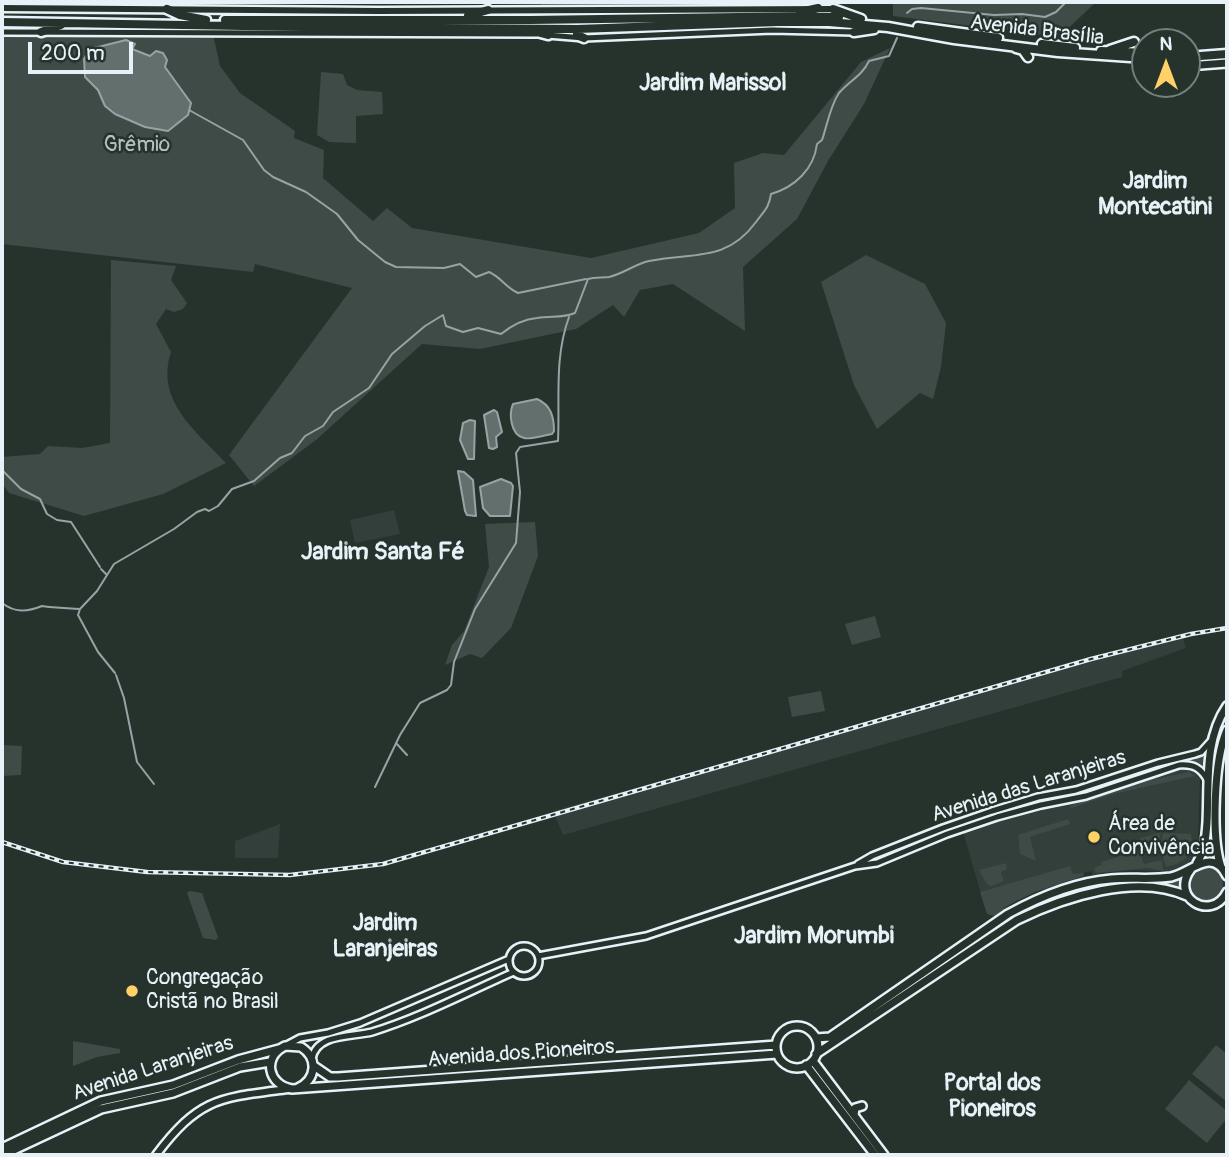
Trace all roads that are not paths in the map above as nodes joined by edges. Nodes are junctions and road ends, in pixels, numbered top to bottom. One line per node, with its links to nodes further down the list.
1 (231, 5): 5 (main road); 7 (main road)
2 (2, 8): 3 (main road)
3 (17, 8): 5 (main road); 9 (street)
4 (818, 8): 6 (main road); 7 (main road); 8 (highway)
5 (167, 9): 12 (highway)
6 (833, 9): 11 (highway)
7 (493, 14): 10 (highway, Avenida Brasília); 12 (highway, Avenida Brasília); 17 (highway)
8 (777, 16): 10 (highway, Avenida Brasília); 11 (highway, Avenida Brasília)
9 (2, 18): 12 (highway, Avenida Brasília); 13 (highway, Avenida Brasília)
10 (620, 19): 20 (highway)
11 (861, 19): 31 (highway, Avenida Brasília)
12 (206, 20)
13 (82, 23): 14 (highway, Avenida Brasília); 22 (highway)
14 (360, 27): 19 (highway, Avenida Brasília); 24 (highway)
15 (517, 27): 17 (highway, Avenida Brasília); 20 (highway, Avenida Brasília); 26 (highway)
16 (888, 27): 18 (highway, Avenida Brasília); 23 (highway); 30 (highway, Avenida Brasília)
17 (469, 28): 19 (highway, Avenida Brasília)
18 (632, 28): 20 (highway, Avenida Brasília); 27 (highway)
19 (457, 29): 25 (highway)
20 (578, 29): 28 (highway)
21 (2, 30): 22 (street)
22 (41, 32): 24 (street)
23 (854, 32): 27 (street)
24 (386, 35): 25 (street)
25 (430, 35): 26 (street)
26 (548, 35): 28 (street)
27 (605, 36): 28 (street)
28 (584, 38)
29 (1131, 43): 31 (highway)
30 (1003, 44): 33 (highway, Avenida Brasília); 36 (highway)
31 (1106, 51): 34 (highway, Avenida Brasília)
32 (1227, 51): 35 (highway)
33 (1058, 52): 37 (highway, Avenida Brasília); 38 (highway)
34 (1131, 52)
35 (1201, 53)
36 (1028, 57)
37 (1131, 57)
38 (1038, 58)
39 (1227, 63): 40 (main road)
40 (1201, 65)
41 (1227, 706): 43 (main road)
42 (1227, 730): 47 (main road)
43 (1211, 741): 44 (main road); 45 (street, Avenida das Laranjeiras)
44 (1209, 784): 45 (street, Avenida das Laranjeiras); 46 (main road)
45 (855, 866): 52 (street, Avenida das Laranjeiras)
46 (1194, 866): 47 (main road); 50 (main road); 55 (main road)
47 (1222, 868): 48 (main road)
48 (1227, 876)
49 (1227, 892): 51 (main road)
50 (1187, 896): 51 (main road); 59 (main road)
51 (1224, 900)
52 (538, 956): 53 (street); 54 (street)
53 (509, 959): 54 (street); 57 (street, Avenida Laranjeiras)
54 (514, 972): 61 (street)
55 (816, 1038): 56 (main road); 59 (main road)
56 (776, 1045): 58 (main road); 61 (main road, Avenida dos Pioneiros)
57 (282, 1047): 60 (main road); 61 (main road); 67 (main road, Avenida Laranjeiras)
58 (777, 1054): 59 (main road); 63 (main road, Avenida dos Pioneiros)
59 (812, 1060): 66 (main road); 70 (main road)
60 (270, 1062): 62 (main road); 68 (main road, Avenida Laranjeiras)
61 (313, 1062): 63 (main road)
62 (274, 1080): 63 (main road); 64 (main road)
63 (295, 1088): 64 (main road, Avenida dos Pioneiros)
64 (267, 1092): 69 (main road, Avenida dos Pioneiros)
65 (862, 1106): 66 (main road)
66 (854, 1115): 71 (main road)
67 (2, 1148)
68 (3, 1155)
69 (156, 1155)
70 (875, 1155)
71 (884, 1155)

